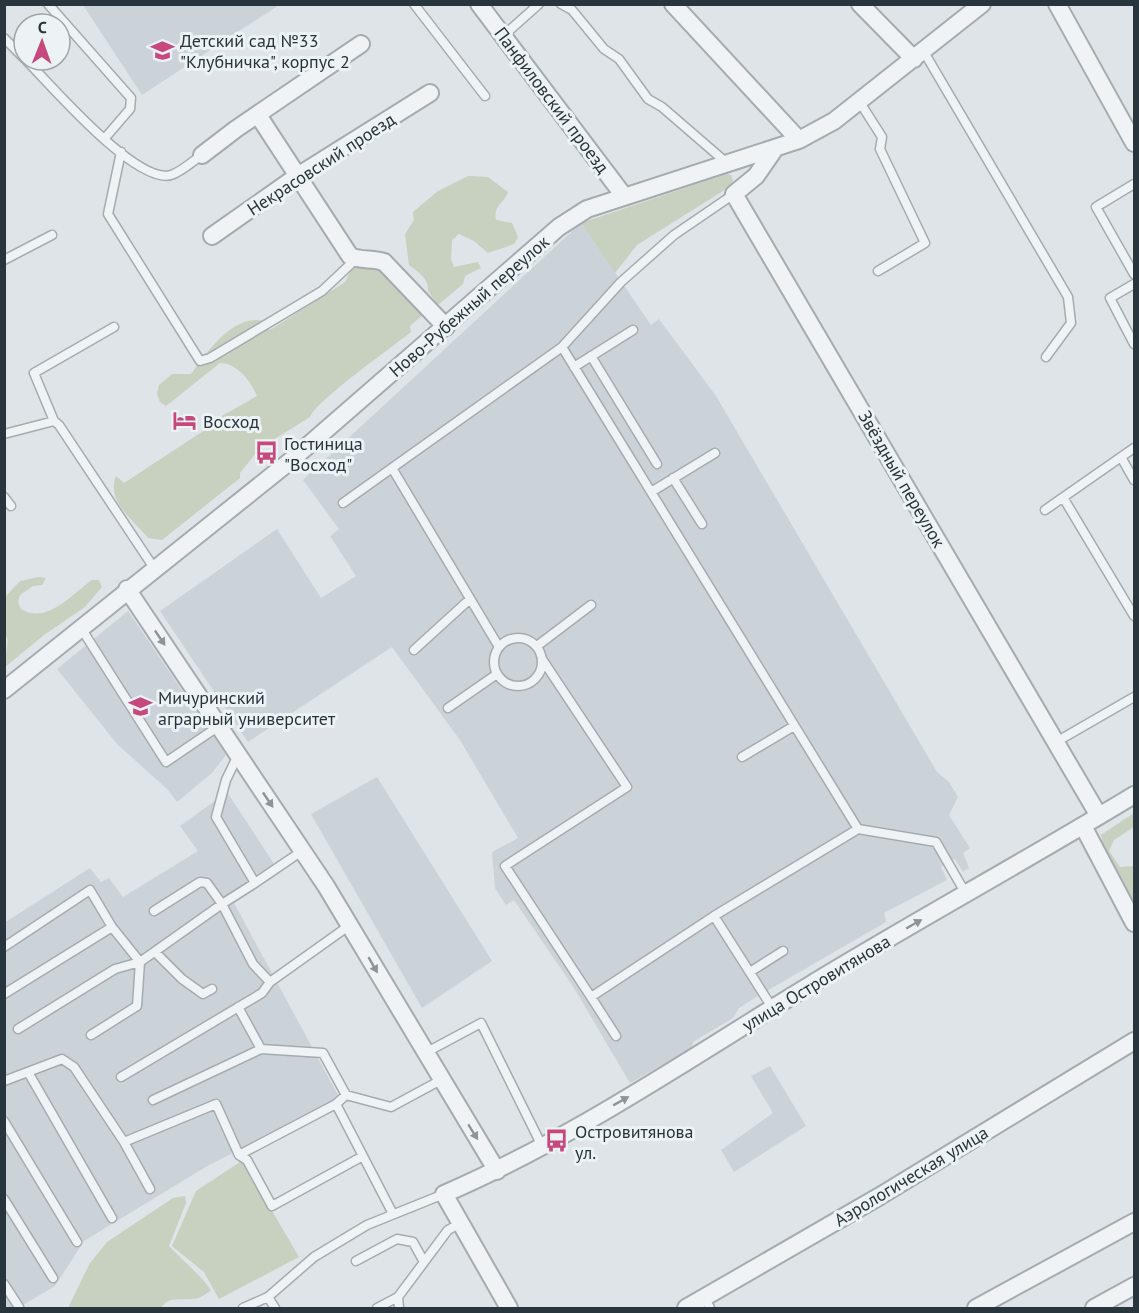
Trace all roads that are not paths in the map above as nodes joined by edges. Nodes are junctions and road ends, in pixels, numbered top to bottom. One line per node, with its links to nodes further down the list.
1 (48, 4): 18 (lane)
2 (414, 4): 15 (lane)
3 (479, 4): 10 (street, Панфиловский проезд)
4 (539, 4): 10 (lane)
5 (561, 4): 24 (lane)
6 (673, 4): 19 (street)
7 (860, 4): 12 (street)
8 (981, 4): 12 (street, Ново-Рубежный переулок)
9 (1058, 4): 20 (street)
10 (503, 36): 28 (street, Панфиловский проезд)
11 (361, 44): 17 (street)
12 (919, 55): 16 (street, Ново-Рубежный переулок); 42 (lane)
13 (37, 72): 18 (lane)
14 (430, 93): 25 (street, Некрасовский проезд)
15 (485, 96)
16 (859, 101): 19 (street, Ново-Рубежный переулок); 33 (lane)
17 (258, 116): 23 (street); 25 (street)
18 (105, 138): 22 (lane)
19 (799, 140): 21 (street, Ново-Рубежный переулок)
20 (1134, 142)
21 (774, 150): 24 (street, Ново-Рубежный переулок); 27 (street)
22 (121, 152): 23 (lane); 31 (lane)
23 (202, 156)
24 (728, 164): 28 (street, Ново-Рубежный переулок)
25 (296, 177): 30 (street, Некрасовский проезд); 31 (street)
26 (1134, 184): 34 (lane)
27 (734, 194): 40 (lane); 76 (street, Звёздный переулок)
28 (624, 196): 37 (street, Ново-Рубежный переулок)
29 (52, 235): 32 (lane)
30 (212, 236)
31 (356, 259): 37 (street)
32 (4, 260)
33 (878, 271)
34 (1134, 274)
35 (1134, 284): 39 (lane)
36 (114, 327): 44 (lane)
37 (446, 327): 60 (street, Ново-Рубежный переулок)
38 (633, 330): 41 (lane)
39 (1134, 344)
40 (562, 347): 43 (lane); 50 (lane)
41 (591, 356): 43 (lane); 49 (lane)
42 (1046, 357)
43 (574, 366): 53 (lane)
44 (54, 421): 45 (lane); 60 (lane)
45 (4, 434)
46 (1134, 448): 48 (lane)
47 (715, 453): 51 (lane)
48 (1122, 457): 52 (lane); 55 (lane)
49 (657, 464)
50 (392, 468): 56 (lane); 62 (lane)
51 (674, 478): 53 (lane); 59 (lane)
52 (1134, 480)
53 (651, 492): 75 (lane)
54 (4, 497): 57 (lane)
55 (1064, 499): 58 (lane); 64 (lane)
56 (343, 503)
57 (11, 506)
58 (1045, 510)
59 (702, 524)
60 (154, 568): 61 (street, Ново-Рубежный переулок)
61 (127, 589): 65 (street, Ново-Рубежный переулок); 74 (street, one-way to 74)
62 (470, 599): 67 (lane); 68 (lane)
63 (591, 605): 66 (lane)
64 (1134, 616)
65 (81, 627): 71 (street, Ново-Рубежный переулок); 74 (lane)
66 (537, 646): 67 (lane); 69 (lane)
67 (499, 647): 70 (lane)
68 (414, 650)
69 (542, 659): 70 (lane); 100 (lane)
70 (497, 674): 73 (lane)
71 (4, 690)
72 (1134, 697): 76 (lane)
73 (448, 708)
74 (219, 726): 77 (street)
75 (794, 726): 78 (lane); 82 (lane)
76 (1056, 742): 80 (street, Звёздный переулок)
77 (238, 755): 83 (street, one-way to 83); 84 (lane)
78 (742, 757)
79 (1134, 795): 80 (street, улица Островитянова)
80 (1099, 816): 81 (street, улица Островитянова)
81 (1083, 826): 85 (street, улица Островитянова); 89 (street)
82 (858, 829): 85 (lane); 88 (lane)
83 (303, 851): 84 (lane); 90 (street)
84 (255, 883): 86 (lane)
85 (966, 894): 102 (street, улица Островитянова, one-way to 85)
86 (222, 904): 87 (lane); 94 (lane); 97 (lane)
87 (154, 911)
88 (714, 916): 96 (lane); 100 (lane)
89 (1134, 923)
90 (350, 925): 97 (lane); 108 (street, one-way to 108)
91 (112, 927): 92 (lane); 95 (lane); 99 (lane)
92 (4, 947)
93 (783, 951): 96 (lane)
94 (155, 952): 95 (lane); 98 (lane)
95 (140, 962): 103 (lane); 104 (lane)
96 (750, 972): 102 (lane)
97 (270, 982): 101 (lane)
98 (212, 989)
99 (4, 994)
100 (591, 997): 105 (lane)
101 (238, 1007): 107 (lane); 110 (lane)
102 (773, 1009): 118 (street, улица Островитянова, one-way to 102)
103 (18, 1029)
104 (91, 1035)
105 (616, 1036)
106 (1134, 1041): 137 (street, Аэрологическая улица)
107 (261, 1049): 113 (lane); 114 (lane)
108 (425, 1053): 111 (street); 118 (lane)
109 (28, 1072): 112 (lane); 117 (lane); 126 (lane)
110 (121, 1077)
111 (441, 1080): 113 (lane); 121 (street, one-way to 121)
112 (4, 1081)
113 (346, 1095): 115 (lane)
114 (153, 1100)
115 (336, 1104): 119 (lane); 120 (lane)
116 (4, 1121): 129 (lane)
117 (123, 1142): 119 (lane); 122 (lane)
118 (542, 1146): 121 (street, улица Островитянова)
119 (239, 1155): 120 (lane)
120 (363, 1156): 125 (lane)
121 (497, 1171): 123 (street)
122 (150, 1189)
123 (444, 1194): 125 (lane); 128 (street)
124 (4, 1199): 132 (lane)
125 (393, 1214): 135 (lane)
126 (112, 1218)
127 (1134, 1222): 145 (street)
128 (459, 1224): 131 (lane); 143 (street)
129 (77, 1242)
130 (356, 1261): 131 (lane)
131 (424, 1262): 136 (lane)
132 (53, 1278)
133 (4, 1284): 138 (lane)
134 (1134, 1286): 146 (street)
135 (268, 1297): 139 (lane); 140 (lane)
136 (398, 1297): 141 (lane); 142 (lane)
137 (707, 1303): 144 (street, Аэрологическая улица)
138 (19, 1307)
139 (243, 1308)
140 (275, 1308)
141 (377, 1308)
142 (399, 1308)
143 (509, 1308)
144 (686, 1308)
145 (976, 1308)
146 (1094, 1308)

